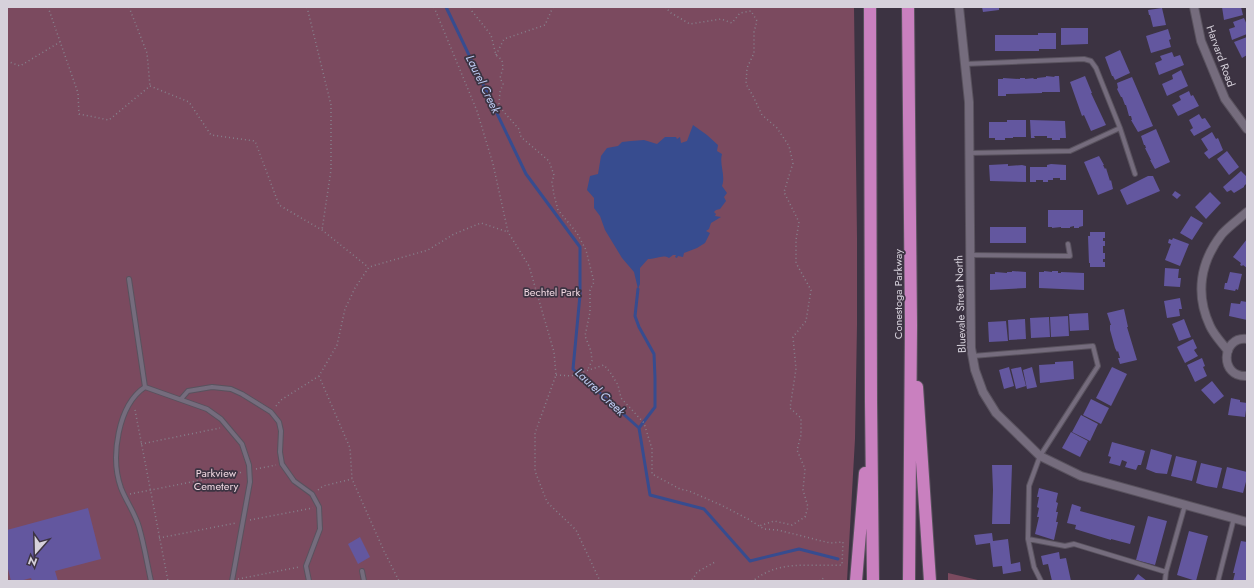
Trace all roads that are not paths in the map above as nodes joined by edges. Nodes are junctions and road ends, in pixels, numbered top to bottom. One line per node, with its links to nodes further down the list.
1 (870, 7): 21 (highway)
2 (908, 7): 14 (highway, Conestoga Parkway)
3 (959, 7): 5 (street, Bluevale Street North)
4 (1194, 7): 7 (street, Harvard Road)
5 (965, 64): 6 (lane); 8 (street, Bluevale Street North)
6 (1120, 128): 8 (lane); 9 (lane)
7 (1247, 129)
8 (969, 153): 12 (street, Bluevale Street North)
9 (1135, 174)
10 (1247, 212): 16 (street)
11 (1068, 244): 12 (lane)
12 (970, 255): 17 (street, Bluevale Street North)
13 (129, 279): 19 (lane)
14 (911, 325): 35 (highway, Conestoga Parkway); 36 (highway)
15 (1247, 340): 16 (street)
16 (1228, 351): 18 (street)
17 (972, 356): 22 (street, Bluevale Street North); 22 (lane)
18 (1247, 376)
19 (146, 387): 20 (lane); 30 (lane)
20 (181, 400): 29 (lane); 31 (lane)
21 (871, 402): 33 (highway); 34 (highway)
22 (1040, 456): 23 (street, Bluevale Street North); 26 (lane)
23 (1186, 505): 24 (street, Bluevale Street North); 28 (lane)
24 (1234, 518): 25 (street, Bluevale Street North); 39 (lane)
25 (1247, 522)
26 (1028, 540): 28 (lane); 37 (lane)
27 (362, 571): 32 (lane)
28 (1166, 572): 38 (lane)
29 (232, 580)
30 (151, 581)
31 (309, 581)
32 (364, 581)
33 (856, 581)
34 (873, 581)
35 (908, 581)
36 (930, 581)
37 (1041, 581)
38 (1165, 581)
39 (1218, 581)

